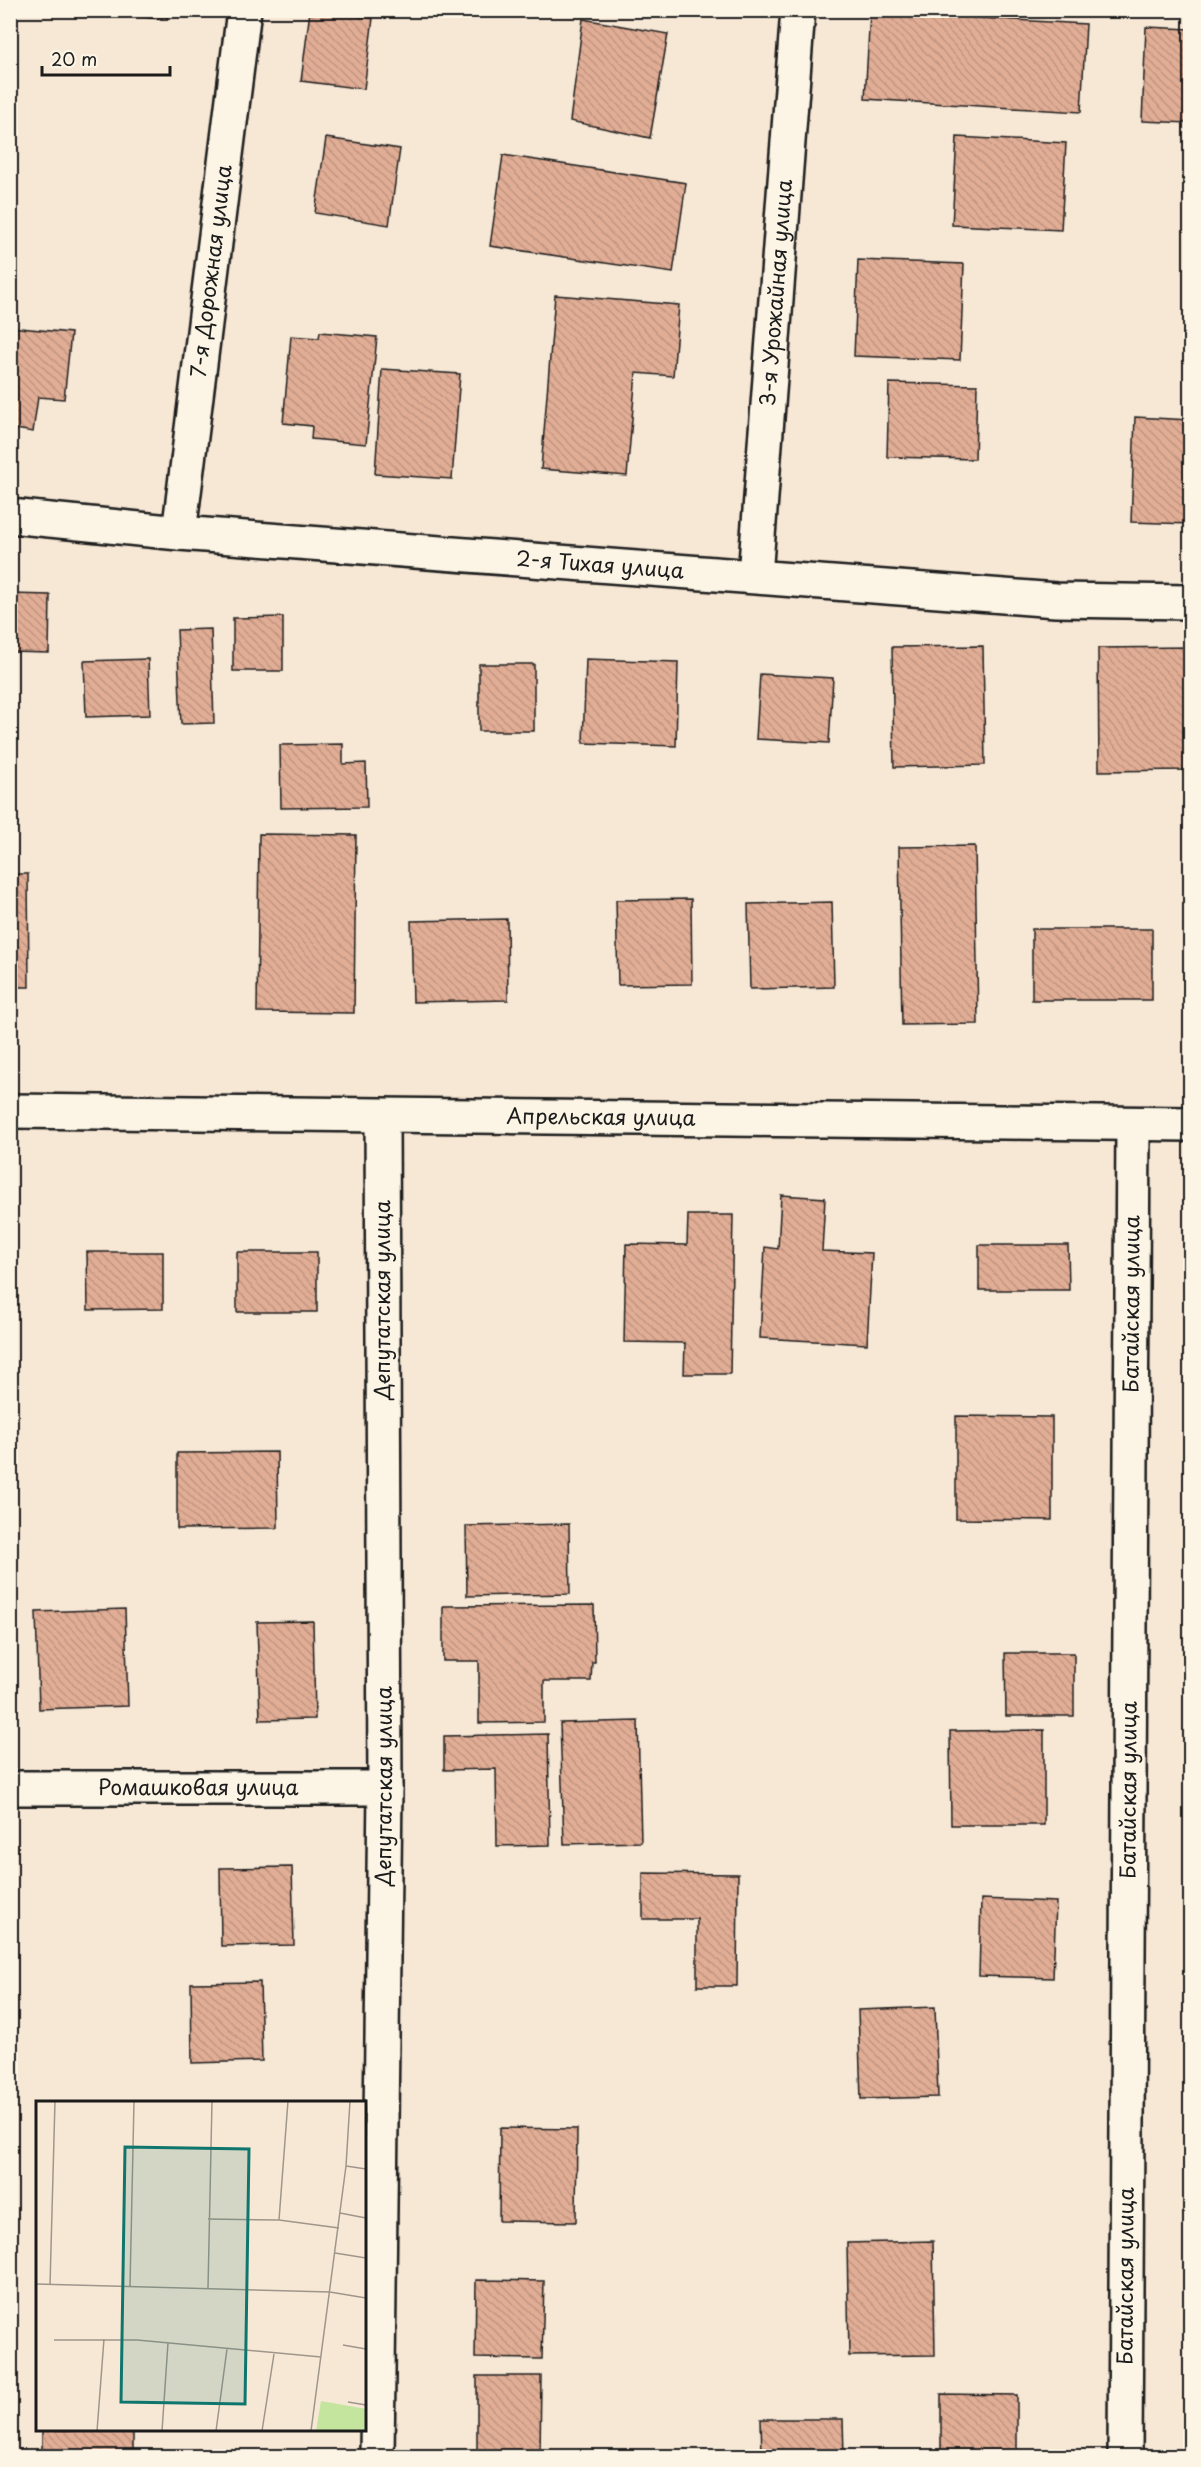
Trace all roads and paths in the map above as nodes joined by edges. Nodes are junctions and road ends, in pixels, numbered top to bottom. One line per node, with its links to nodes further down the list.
1 (244, 10): 4 (street, 7-я Дорожная улица)
2 (798, 10): 5 (street, 3-я Урожайная улица)
3 (10, 516): 4 (street, 2-я Тихая улица)
4 (179, 533): 5 (street, 2-я Тихая улица)
5 (755, 576): 6 (street, 2-я Тихая улица)
6 (1191, 602)
7 (10, 1111): 8 (street, Апрельская улица)
8 (382, 1116): 9 (street, Апрельская улица); 12 (street, Депутатская улица)
9 (1133, 1124): 10 (street, Апрельская улица); 14 (street, Батайская улица)
10 (1191, 1124)
11 (10, 1788): 12 (street, Ромашковая улица)
12 (385, 1788): 13 (street, Депутатская улица)
13 (377, 2457)
14 (1125, 2457)

